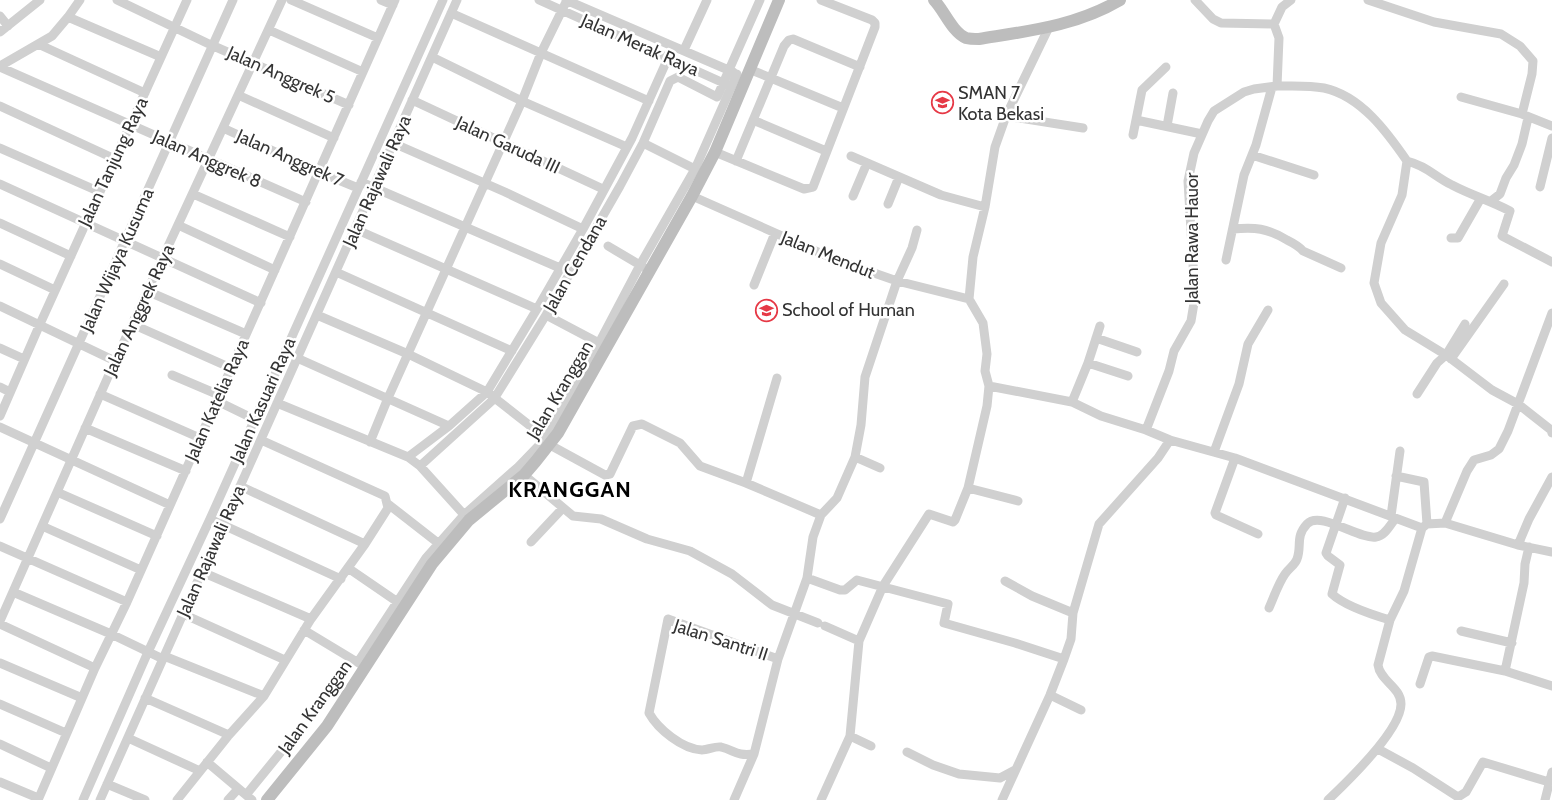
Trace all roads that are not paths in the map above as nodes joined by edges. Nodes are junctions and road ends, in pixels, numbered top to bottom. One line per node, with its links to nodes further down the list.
1 (80, 0): 28 (street)
2 (117, 0): 30 (street, Jalan Anggrek 5)
3 (187, 0): 30 (street, Jalan Tanjung Raya)
4 (233, 0): 37 (street, Jalan Wijaya Kusuma)
5 (282, 0): 33 (street, Jalan Anggrek Raya)
6 (291, 0): 34 (street)
7 (381, 0): 23 (street)
8 (443, 0): 97 (street, Jalan Kasuari Raya)
9 (457, 0): 26 (street, Jalan Rajawali Raya)
10 (539, 0): 25 (street, Jalan Merak Raya)
11 (566, 0): 25 (street); 38 (street, Jalan Merak Raya)
12 (701, 0): 35 (street)
13 (707, 0): 38 (street)
14 (760, 0): 48 (street)
15 (779, 0): 48 (main road, Jalan Kranggan)
16 (821, 0): 45 (street)
17 (934, 0): 31 (main road)
18 (1120, 0): 24 (main road)
19 (1195, 0): 29 (street)
20 (1291, 0): 29 (street)
21 (1368, 0): 64 (street)
22 (38, 1): 32 (street)
23 (394, 3): 34 (street, Jalan Katelia Raya)
24 (1100, 5): 31 (main road)
25 (562, 10): 39 (street); 42 (street, Jalan Merak Raya)
26 (451, 13): 39 (street); 41 (street, Jalan Rajawali Raya)
27 (0, 16): 32 (street)
28 (68, 17): 36 (street); 40 (street)
29 (1274, 24): 51 (street)
30 (175, 27): 37 (street, Jalan Anggrek 5); 40 (street, Jalan Tanjung Raya)
31 (1049, 27): 63 (street)
32 (4, 29)
33 (268, 30): 43 (street, Jalan Anggrek Raya); 47 (street)
34 (378, 38): 47 (street, Jalan Katelia Raya)
35 (685, 40)
36 (38, 44): 44 (street); 53 (street)
37 (213, 45): 43 (street, Jalan Anggrek 5); 76 (street, Jalan Wijaya Kusuma)
38 (684, 50): 48 (street, Jalan Merak Raya)
39 (541, 53): 58 (street); 59 (street)
40 (161, 57): 53 (street, Jalan Tanjung Raya)
41 (432, 57): 57 (street, Jalan Rajawali Raya); 58 (street)
42 (668, 58): 50 (street, Jalan Merak Raya); 59 (street)
43 (254, 62): 55 (street, Jalan Anggrek Raya); 60 (street, Jalan Anggrek 5)
44 (0, 67): 67 (street, Jalan Anggrek 8)
45 (860, 67): 49 (street); 62 (street)
46 (1166, 68): 66 (street)
47 (363, 72): 60 (street, Jalan Katelia Raya)
48 (740, 73): 49 (street, Jalan Merak Raya); 50 (street); 52 (main road, Jalan Kranggan)
49 (770, 78): 62 (street, Jalan Merak Raya); 65 (street)
50 (723, 83): 52 (street, Jalan Merak Raya); 79 (street, Jalan Cendana)
51 (1275, 86): 73 (street, Jalan Rawa Hauor); 84 (street); 89 (street, Jalan Rawa Hauor)
52 (736, 89): 82 (main road, Jalan Kranggan); 91 (street)
53 (145, 92): 67 (street, Jalan Tanjung Raya)
54 (1173, 93): 68 (street)
55 (238, 95): 70 (street, Jalan Anggrek Raya); 74 (street)
56 (1461, 97): 64 (street)
57 (412, 100): 77 (street, Jalan Rajawali Raya); 78 (street, Jalan Garuda III)
58 (522, 101): 78 (street); 80 (street)
59 (649, 101): 80 (street)
60 (349, 105): 74 (street, Jalan Katelia Raya)
61 (0, 106): 86 (street)
62 (843, 108): 83 (street)
63 (1006, 116): 71 (street); 109 (street)
64 (1525, 116): 69 (street); 106 (street)
65 (753, 120): 83 (street); 88 (street)
66 (1136, 120): 68 (street); 72 (street)
67 (130, 125): 76 (street, Jalan Anggrek 8); 86 (street, Jalan Tanjung Raya)
68 (1167, 126): 73 (street)
69 (1552, 126)
70 (223, 128): 87 (street, Jalan Anggrek Raya); 92 (street, Jalan Anggrek 7)
71 (1083, 128)
72 (1133, 134)
73 (1202, 134): 186 (street, Jalan Rawa Hauor)
74 (334, 138): 92 (street, Jalan Katelia Raya)
75 (1552, 138): 99 (street)
76 (168, 142): 87 (street, Jalan Anggrek 8); 121 (street, Jalan Wijaya Kusuma)
77 (393, 143): 96 (street); 98 (street, Jalan Rajawali Raya)
78 (502, 143): 96 (street); 100 (street, Jalan Garuda III)
79 (643, 143): 91 (street); 147 (street, Jalan Cendana)
80 (627, 147): 100 (street)
81 (0, 148): 101 (street)
82 (715, 152): 88 (street); 103 (main road, Jalan Kranggan)
83 (826, 152): 88 (street)
84 (1252, 155): 93 (street); 116 (street)
85 (851, 156): 90 (street)
86 (115, 159): 101 (street, Jalan Tanjung Raya)
87 (208, 160): 102 (street, Jalan Anggrek Raya); 107 (street, Jalan Anggrek 8)
88 (736, 161)
89 (1407, 161): 105 (street); 160 (street)
90 (867, 163): 94 (street); 104 (street)
91 (695, 169): 129 (street)
92 (319, 172): 97 (street, Jalan Anggrek 7); 107 (street, Jalan Katelia Raya)
93 (1314, 175)
94 (899, 177): 108 (street); 109 (street)
95 (0, 184): 111 (street)
96 (484, 184): 113 (street); 115 (street)
97 (359, 185): 98 (street, Jalan Anggrek 7); 182 (street, Jalan Kasuari Raya)
98 (374, 186): 113 (street, Jalan Anggrek 7); 114 (street, Jalan Rajawali Raya)
99 (1540, 187)
100 (604, 189): 115 (street)
101 (100, 192): 111 (street, Jalan Tanjung Raya)
102 (193, 194): 112 (street, Jalan Anggrek Raya); 119 (street)
103 (692, 196): 118 (street, Jalan Mendut); 129 (main road, Jalan Kranggan)
104 (853, 196)
105 (1481, 198): 106 (street); 120 (street)
106 (1491, 201): 126 (street)
107 (306, 202): 119 (street, Jalan Katelia Raya)
108 (888, 204)
109 (986, 207): 139 (street)
110 (0, 223): 123 (street)
111 (86, 223): 121 (street); 123 (street, Jalan Tanjung Raya)
112 (178, 224): 124 (street, Jalan Anggrek Raya); 132 (street)
113 (464, 227): 128 (street, Jalan Anggrek 7); 131 (street)
114 (355, 229): 131 (street); 133 (street, Jalan Rajawali Raya)
115 (583, 229): 128 (street)
116 (1232, 229): 125 (street); 130 (street)
117 (917, 230): 134 (street)
118 (775, 233): 134 (street, Jalan Mendut); 136 (street)
119 (290, 237): 132 (street, Jalan Katelia Raya)
120 (1451, 238)
121 (125, 242): 124 (street); 154 (street, Jalan Wijaya Kusuma)
122 (608, 246): 129 (street)
123 (71, 256): 137 (street, Jalan Tanjung Raya)
124 (162, 258): 138 (street, Jalan Anggrek Raya); 140 (street)
125 (1226, 260)
126 (1552, 262)
127 (0, 264): 137 (street)
128 (560, 268): 142 (street)
129 (644, 268): 155 (street); 193 (main road, Jalan Kranggan)
130 (1341, 268)
131 (445, 269): 142 (street); 144 (street)
132 (275, 270): 140 (street, Jalan Katelia Raya)
133 (336, 272): 144 (street); 146 (street, Jalan Rajawali Raya)
134 (897, 281): 139 (street, Jalan Mendut); 197 (street)
135 (1504, 284): 160 (street)
136 (754, 285)
137 (55, 290): 148 (street, Jalan Tanjung Raya)
138 (147, 291): 149 (street, Jalan Anggrek Raya); 152 (street)
139 (969, 298): 169 (street)
140 (261, 302): 152 (street, Jalan Katelia Raya)
141 (0, 306): 148 (street)
142 (537, 310): 157 (street)
143 (1268, 310): 195 (street)
144 (427, 313): 157 (street); 159 (street)
145 (1552, 313): 180 (street)
146 (317, 315): 159 (street); 161 (street, Jalan Rajawali Raya)
147 (546, 315): 155 (street); 177 (street, Jalan Cendana)
148 (40, 324): 154 (street); 162 (street, Jalan Tanjung Raya)
149 (132, 324): 163 (street, Jalan Anggrek Raya); 165 (street)
150 (1465, 324): 160 (street)
151 (1100, 326): 153 (street)
152 (246, 334): 165 (street, Jalan Katelia Raya)
153 (1096, 338): 158 (street); 164 (street)
154 (80, 344): 163 (street); 191 (street, Jalan Wijaya Kusuma)
155 (599, 344): 193 (street)
156 (0, 348): 162 (street)
157 (512, 351): 172 (street)
158 (1137, 352)
159 (408, 354): 172 (street); 176 (street)
160 (1449, 357): 174 (street); 180 (street)
161 (297, 358): 176 (street); 179 (street, Jalan Rajawali Raya)
162 (24, 359): 171 (street, Jalan Tanjung Raya)
163 (115, 361): 173 (street, Jalan Anggrek Raya)
164 (1088, 363): 167 (street); 178 (street)
165 (231, 368): 175 (street, Jalan Katelia Raya)
166 (172, 375): 175 (street)
167 (1128, 376)
168 (777, 378): 206 (street)
169 (989, 386): 178 (street); 208 (street)
170 (0, 388): 171 (street)
171 (10, 392): 181 (street, Jalan Tanjung Raya)
172 (487, 392): 177 (street); 183 (street)
173 (100, 394): 185 (street, Jalan Anggrek Raya); 188 (street)
174 (1417, 394)
175 (218, 398): 182 (street); 188 (street, Jalan Katelia Raya)
176 (388, 398): 183 (street); 192 (street)
177 (494, 399): 193 (street); 200 (street, Jalan Cendana)
178 (1072, 402): 186 (street)
179 (277, 403): 189 (street, Jalan Rajawali Raya); 192 (street)
180 (1518, 404): 187 (street); 220 (street)
181 (0, 416)
182 (254, 419): 219 (street, Jalan Kasuari Raya)
183 (449, 426): 196 (street)
184 (0, 427): 191 (street)
185 (85, 428): 199 (street, Jalan Anggrek Raya); 202 (street)
186 (1146, 430): 190 (street)
187 (1552, 433)
188 (200, 438): 202 (street, Jalan Katelia Raya)
189 (261, 440): 207 (street, Jalan Rajawali Raya); 212 (street)
190 (1170, 440): 195 (street); 247 (street)
191 (34, 442): 199 (street); 218 (street, Jalan Wijaya Kusuma)
192 (370, 442): 196 (street)
193 (547, 442): 203 (main road, Jalan Kranggan); 206 (street); 216 (street)
194 (1400, 451): 204 (street)
195 (1214, 452): 198 (street)
196 (408, 457): 200 (street)
197 (855, 457): 201 (street); 215 (street)
198 (1235, 458): 210 (street); 225 (street)
199 (71, 460): 209 (street, Jalan Anggrek Raya); 213 (street)
200 (420, 466): 216 (street)
201 (880, 468)
202 (186, 471): 213 (street, Jalan Katelia Raya)
203 (524, 474): 214 (street); 216 (main road, Jalan Kranggan)
204 (1396, 476): 217 (street); 224 (street)
205 (1552, 477): 230 (street)
206 (746, 483): 215 (street)
207 (240, 486): 222 (street, Jalan Rajawali Raya); 229 (street)
208 (968, 488): 211 (street); 241 (street)
209 (57, 492): 223 (street, Jalan Anggrek Raya); 226 (street)
210 (1345, 498): 217 (street); 221 (street)
211 (1018, 501)
212 (388, 504): 228 (street); 229 (street)
213 (170, 505): 226 (street, Jalan Katelia Raya)
214 (562, 508): 227 (street); 246 (street)
215 (821, 516): 238 (street)
216 (466, 517): 228 (street); 244 (main road, Jalan Kranggan)
217 (1393, 518): 221 (street); 224 (street)
218 (0, 519)
219 (210, 520): 222 (street); 257 (street, Jalan Kasuari Raya)
220 (1445, 523): 224 (street); 230 (street)
221 (1336, 524): 245 (street); 250 (street)
222 (223, 525): 237 (street, Jalan Rajawali Raya); 239 (street)
223 (42, 526): 234 (street, Jalan Anggrek Raya); 236 (street)
224 (1424, 526): 250 (street)
225 (1258, 534)
226 (157, 536): 236 (street, Jalan Katelia Raya)
227 (531, 542)
228 (438, 543): 244 (street)
229 (365, 544): 235 (street)
230 (1518, 545): 232 (street)
231 (0, 546): 234 (street)
232 (1529, 547): 233 (street); 256 (street)
233 (1552, 552)
234 (27, 559): 242 (street, Jalan Anggrek Raya); 243 (street)
235 (348, 568): 239 (street); 244 (street)
236 (141, 570): 243 (street, Jalan Katelia Raya)
237 (202, 572): 248 (street, Jalan Rajawali Raya); 249 (street)
238 (807, 578): 241 (street); 246 (street)
239 (341, 579): 249 (street)
240 (1005, 581): 247 (street)
241 (883, 586): 255 (street); 260 (street)
242 (13, 592): 251 (street, Jalan Anggrek Raya); 254 (street)
243 (127, 602): 254 (street, Jalan Katelia Raya)
244 (401, 604): 263 (main road, Jalan Kranggan)
245 (1269, 608)
246 (794, 613): 255 (street); 259 (street)
247 (1073, 613): 260 (street)
248 (183, 614): 258 (street, Jalan Rajawali Raya); 261 (street)
249 (311, 619): 252 (street)
250 (1390, 620): 281 (street)
251 (0, 623): 264 (street)
252 (304, 630): 261 (street); 263 (street)
253 (1461, 631): 256 (street)
254 (111, 634): 257 (street); 264 (street, Jalan Katelia Raya)
255 (859, 641): 276 (street)
256 (1512, 643): 265 (street)
257 (148, 652): 258 (street); 294 (street, Jalan Kasuari Raya)
258 (164, 658): 268 (street); 271 (street, Jalan Rajawali Raya)
259 (778, 658): 283 (street); 283 (street, Jalan Santri II)
260 (1064, 659): 269 (street)
261 (285, 660): 268 (street)
262 (0, 663): 270 (street)
263 (361, 665): 299 (main road, Jalan Kranggan)
264 (95, 668): 270 (street, Jalan Katelia Raya)
265 (1506, 671): 266 (street); 267 (street)
266 (1551, 683)
267 (1420, 684)
268 (264, 696): 275 (street)
269 (1050, 696): 273 (street); 287 (street)
270 (82, 698): 274 (street, Jalan Katelia Raya)
271 (145, 698): 275 (street); 277 (street, Jalan Rajawali Raya)
272 (0, 704): 274 (street)
273 (1081, 710)
274 (66, 733): 285 (street, Jalan Katelia Raya)
275 (229, 735): 284 (street)
276 (850, 736): 279 (street); 301 (street)
277 (128, 738): 286 (street); 290 (street, Jalan Rajawali Raya)
278 (0, 744): 285 (street)
279 (871, 746)
280 (285, 747): 292 (street)
281 (1378, 748): 288 (street); 303 (street)
282 (907, 752): 287 (street)
283 (754, 754): 300 (street)
284 (207, 762): 286 (street); 291 (street)
285 (51, 768): 293 (street, Jalan Katelia Raya)
286 (200, 770): 297 (street)
287 (1015, 770): 302 (street)
288 (1551, 777): 304 (street)
289 (0, 782): 293 (street)
290 (107, 784): 295 (street, Jalan Rajawali Raya); 296 (street)
291 (238, 789): 292 (street); 298 (street)
292 (249, 797)
293 (38, 799)
294 (84, 800)
295 (100, 800)
296 (144, 800)
297 (176, 800)
298 (228, 800)
299 (267, 800)
300 (734, 800)
301 (821, 800)
302 (1002, 800)
303 (1328, 800)
304 (1545, 800)

